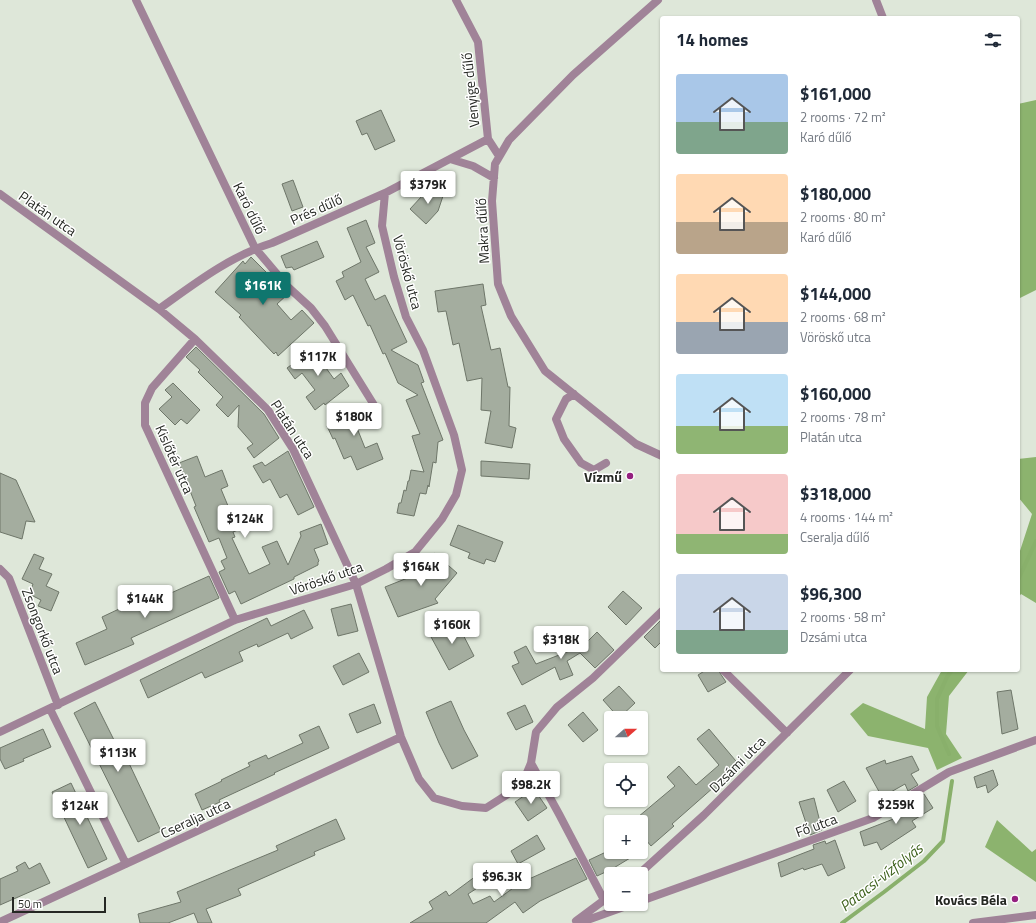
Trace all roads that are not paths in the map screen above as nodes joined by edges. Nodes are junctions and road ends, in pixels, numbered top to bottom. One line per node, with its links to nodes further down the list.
1 (136, 0): 12 (street, Karó dűlő)
2 (456, 0): 6 (street, Venyige dűlő)
3 (658, 0): 7 (street, Makra dűlő)
4 (876, 0): 5 (street)
5 (882, 16)
6 (488, 139): 7 (street, Venyige dűlő); 8 (street, Prés dűlő)
7 (499, 156): 9 (street, Makra dűlő)
8 (450, 159): 9 (street); 10 (street, Prés dűlő)
9 (494, 178): 15 (street, Makra dűlő)
10 (385, 193): 12 (street, Prés dűlő); 20 (street, Vöröskő utca)
11 (0, 194): 13 (street, Platán utca)
12 (255, 248): 13 (street, Prés dűlő); 16 (street, Karó dűlő)
13 (159, 309): 14 (street, Platán utca)
14 (195, 339): 20 (street, Platán utca); 22 (street, Kislőtér utca)
15 (574, 394): 17 (street, Makra dűlő); 18 (street)
16 (374, 406)
17 (660, 455)
18 (606, 463)
19 (0, 569): 25 (street, Zsongorkő utca)
20 (356, 584): 22 (street, Vöröskő utca); 29 (street, Platán utca)
21 (660, 614): 31 (street)
22 (235, 620): 25 (street, Vöröskő utca)
23 (725, 672): 28 (street)
24 (848, 672): 28 (street, Dzsámi utca)
25 (58, 705): 26 (street, Vöröskő utca)
26 (50, 708): 27 (street, Vöröskő utca); 32 (street)
27 (0, 732)
28 (787, 733): 33 (street, Dzsámi utca)
29 (401, 737): 31 (street, Platán utca); 32 (street, Cseralja utca)
30 (1036, 740): 35 (street, Fő utca)
31 (531, 763): 34 (street)
32 (126, 864): 39 (street, Cseralja utca)
33 (647, 867)
34 (604, 891)
35 (648, 898)
36 (604, 901): 40 (street)
37 (612, 911): 41 (street)
38 (1036, 915): 42 (street)
39 (0, 922)
40 (574, 923)
41 (579, 923)
42 (973, 923)

